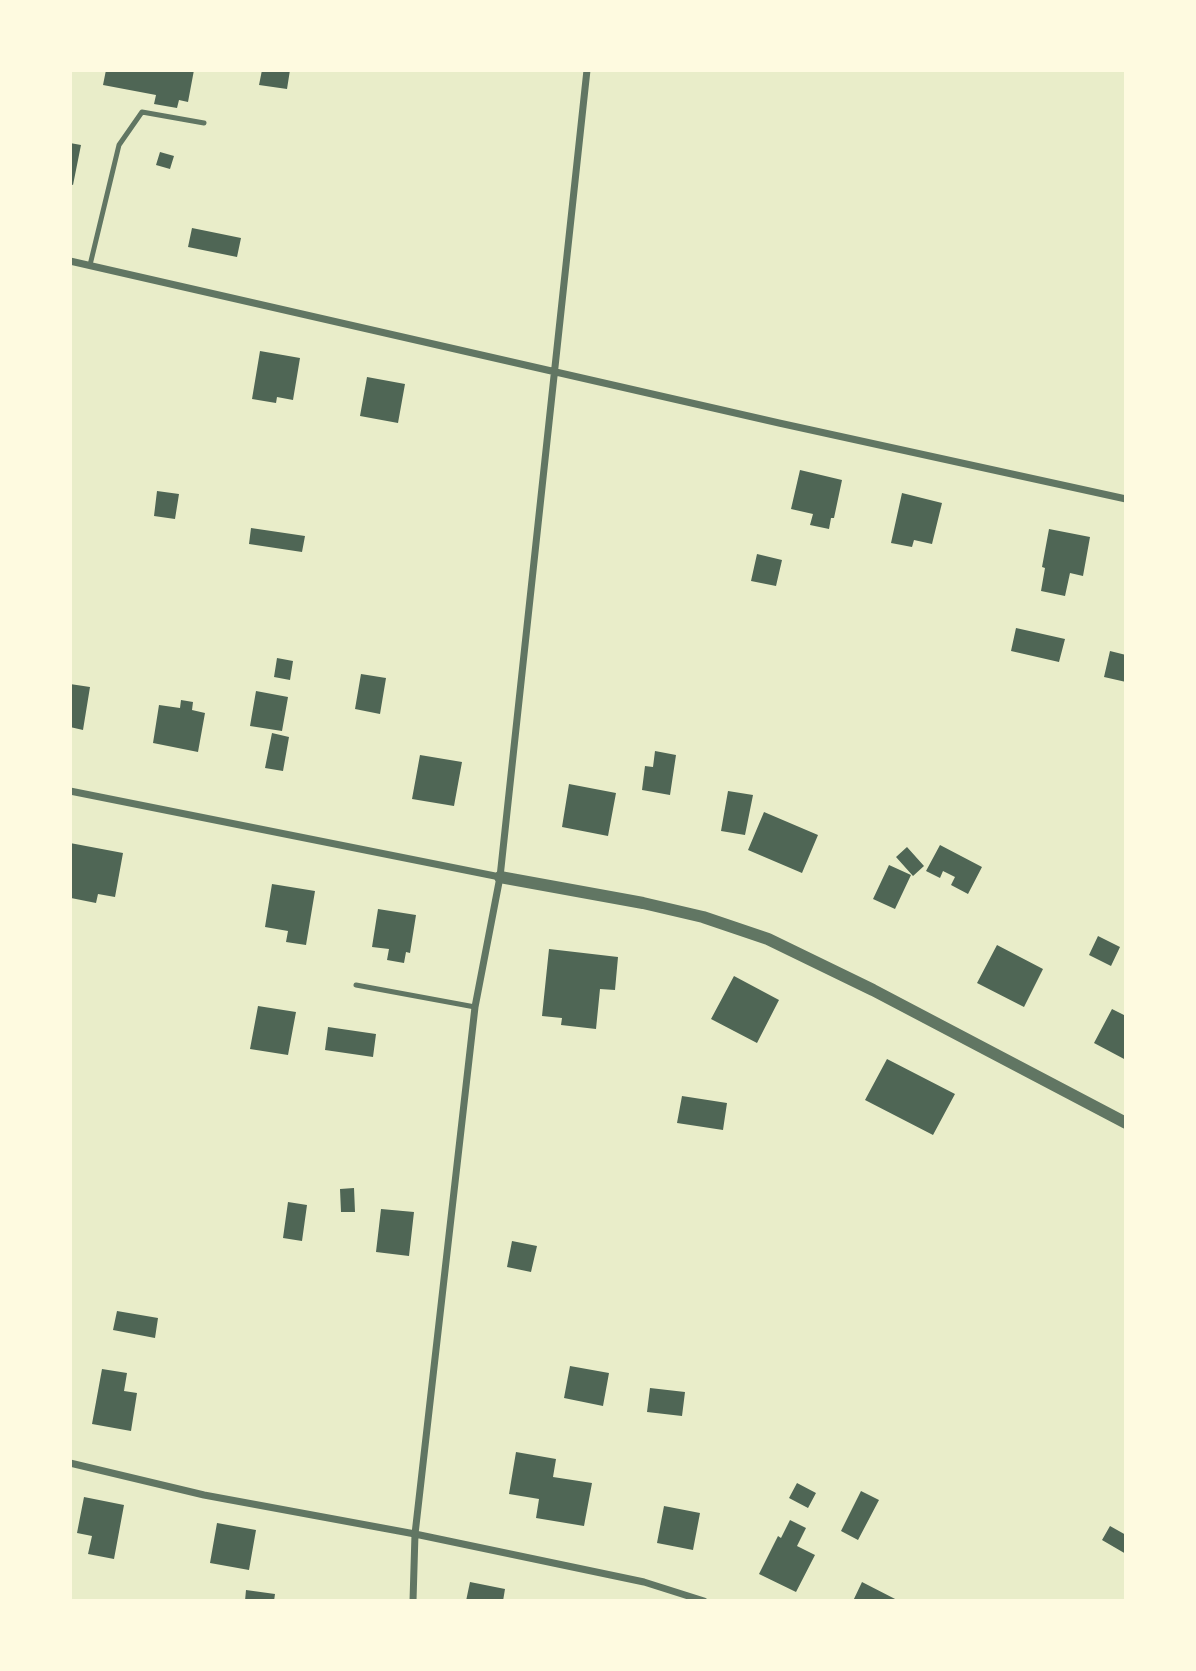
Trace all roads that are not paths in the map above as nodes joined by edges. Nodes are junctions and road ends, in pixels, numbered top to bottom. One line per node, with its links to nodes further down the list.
1 (587, 70): 5 (street)
2 (204, 123): 4 (lane)
3 (70, 261): 4 (street)
4 (90, 265): 5 (street)
5 (555, 372): 6 (street); 8 (street)
6 (1126, 499)
7 (70, 792): 8 (street)
8 (499, 877): 10 (street); 11 (street)
9 (356, 985): 10 (lane)
10 (475, 1007): 13 (street)
11 (1126, 1123)
12 (70, 1463): 13 (street)
13 (415, 1534): 14 (street); 15 (street)
14 (413, 1601)
15 (704, 1601)

